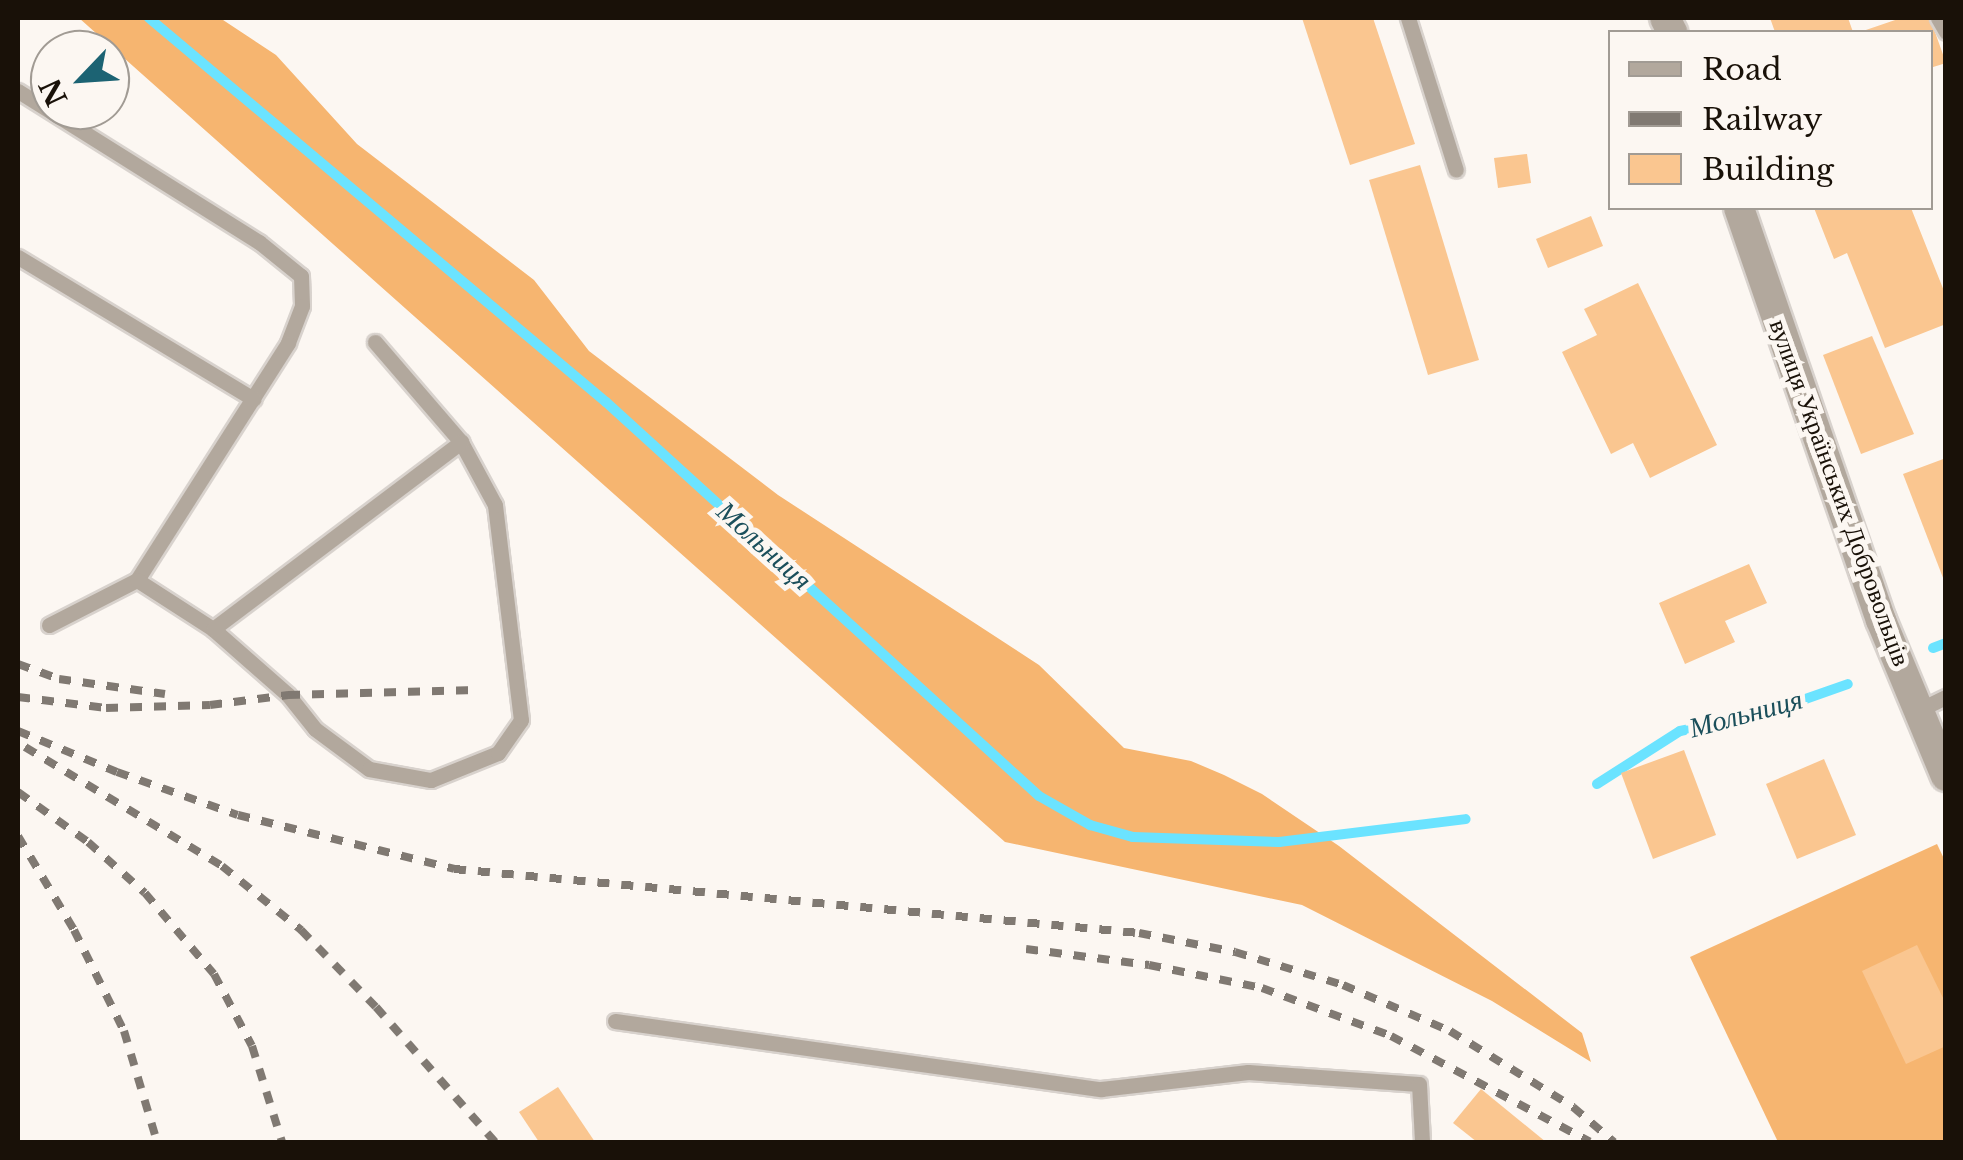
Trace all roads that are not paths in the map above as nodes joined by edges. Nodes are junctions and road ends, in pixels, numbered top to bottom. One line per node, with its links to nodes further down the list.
1 (1408, 18): 5 (lane)
2 (1938, 18): 3 (lane)
3 (1946, 32)
4 (18, 91): 9 (lane)
5 (1456, 170)
6 (1739, 210): 14 (street, вулиця Українських Добровольців)
7 (18, 257): 9 (lane)
8 (375, 342): 10 (lane)
9 (253, 398): 11 (lane)
10 (461, 442): 13 (lane); 13 (lane)
11 (137, 580): 12 (lane); 13 (lane)
12 (49, 625)
13 (214, 630)
14 (1932, 704): 15 (street, вулиця Українських Добровольців)
15 (1946, 776)
16 (615, 1021): 17 (lane)
17 (1422, 1142)

